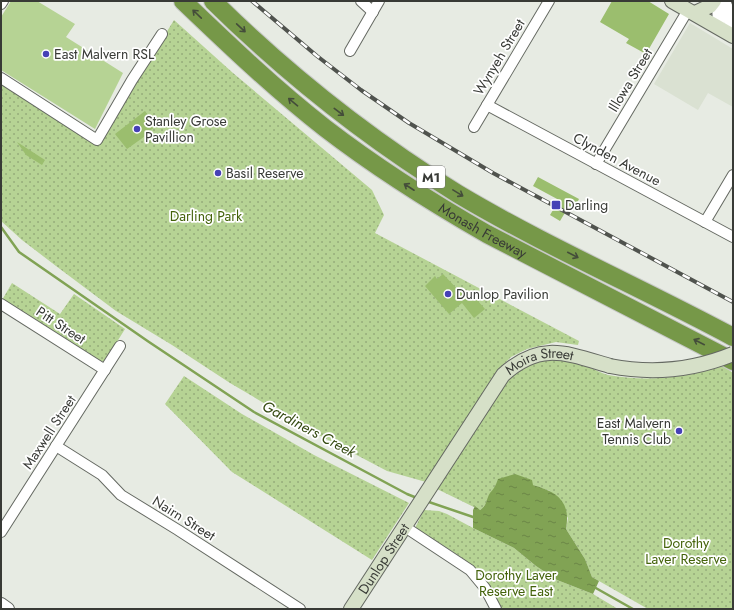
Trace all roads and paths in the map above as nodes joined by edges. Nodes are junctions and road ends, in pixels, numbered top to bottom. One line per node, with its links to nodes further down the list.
1 (3, 1): 11 (street)
2 (183, 1): 29 (highway, Monash Freeway / M1, one-way to 2)
3 (213, 1): 26 (highway, Monash Freeway / M1, one-way to 26)
4 (361, 1): 12 (street)
5 (379, 1): 12 (street)
6 (549, 1): 19 (street, Wynyeh Street)
7 (672, 1): 13 (main road)
8 (714, 1): 13 (main road)
9 (718, 1): 14 (street)
10 (724, 1): 16 (street)
11 (1, 4)
12 (373, 12): 17 (street)
13 (691, 12): 14 (main road); 21 (street, Illowa Street)
14 (719, 28): 16 (main road)
15 (162, 34): 18 (street)
16 (733, 36)
17 (350, 51)
18 (1, 78)
19 (487, 105): 20 (street, Wynyeh Street); 21 (street, Clynden Avenue)
20 (474, 127)
21 (596, 164): 23 (street, Clynden Avenue)
22 (733, 175): 23 (street)
23 (705, 222): 24 (street, Clynden Avenue)
24 (733, 237)
25 (1, 304): 30 (street, Pitt Street)
26 (733, 337)
27 (120, 346): 30 (street, Maxwell Street)
28 (733, 354): 32 (main road, Moira Street, bridge)
29 (733, 360)
30 (105, 370): 31 (street, Maxwell Street)
31 (56, 446): 34 (street, Maxwell Street); 37 (street, Nairn Street)
32 (417, 508): 33 (main road, Dunlop Street)
33 (405, 527): 38 (main road, Dunlop Street); 39 (street)
34 (1, 532)
35 (1, 604): 36 (street)
36 (8, 609)
37 (300, 609)
38 (351, 609)
39 (496, 609)

